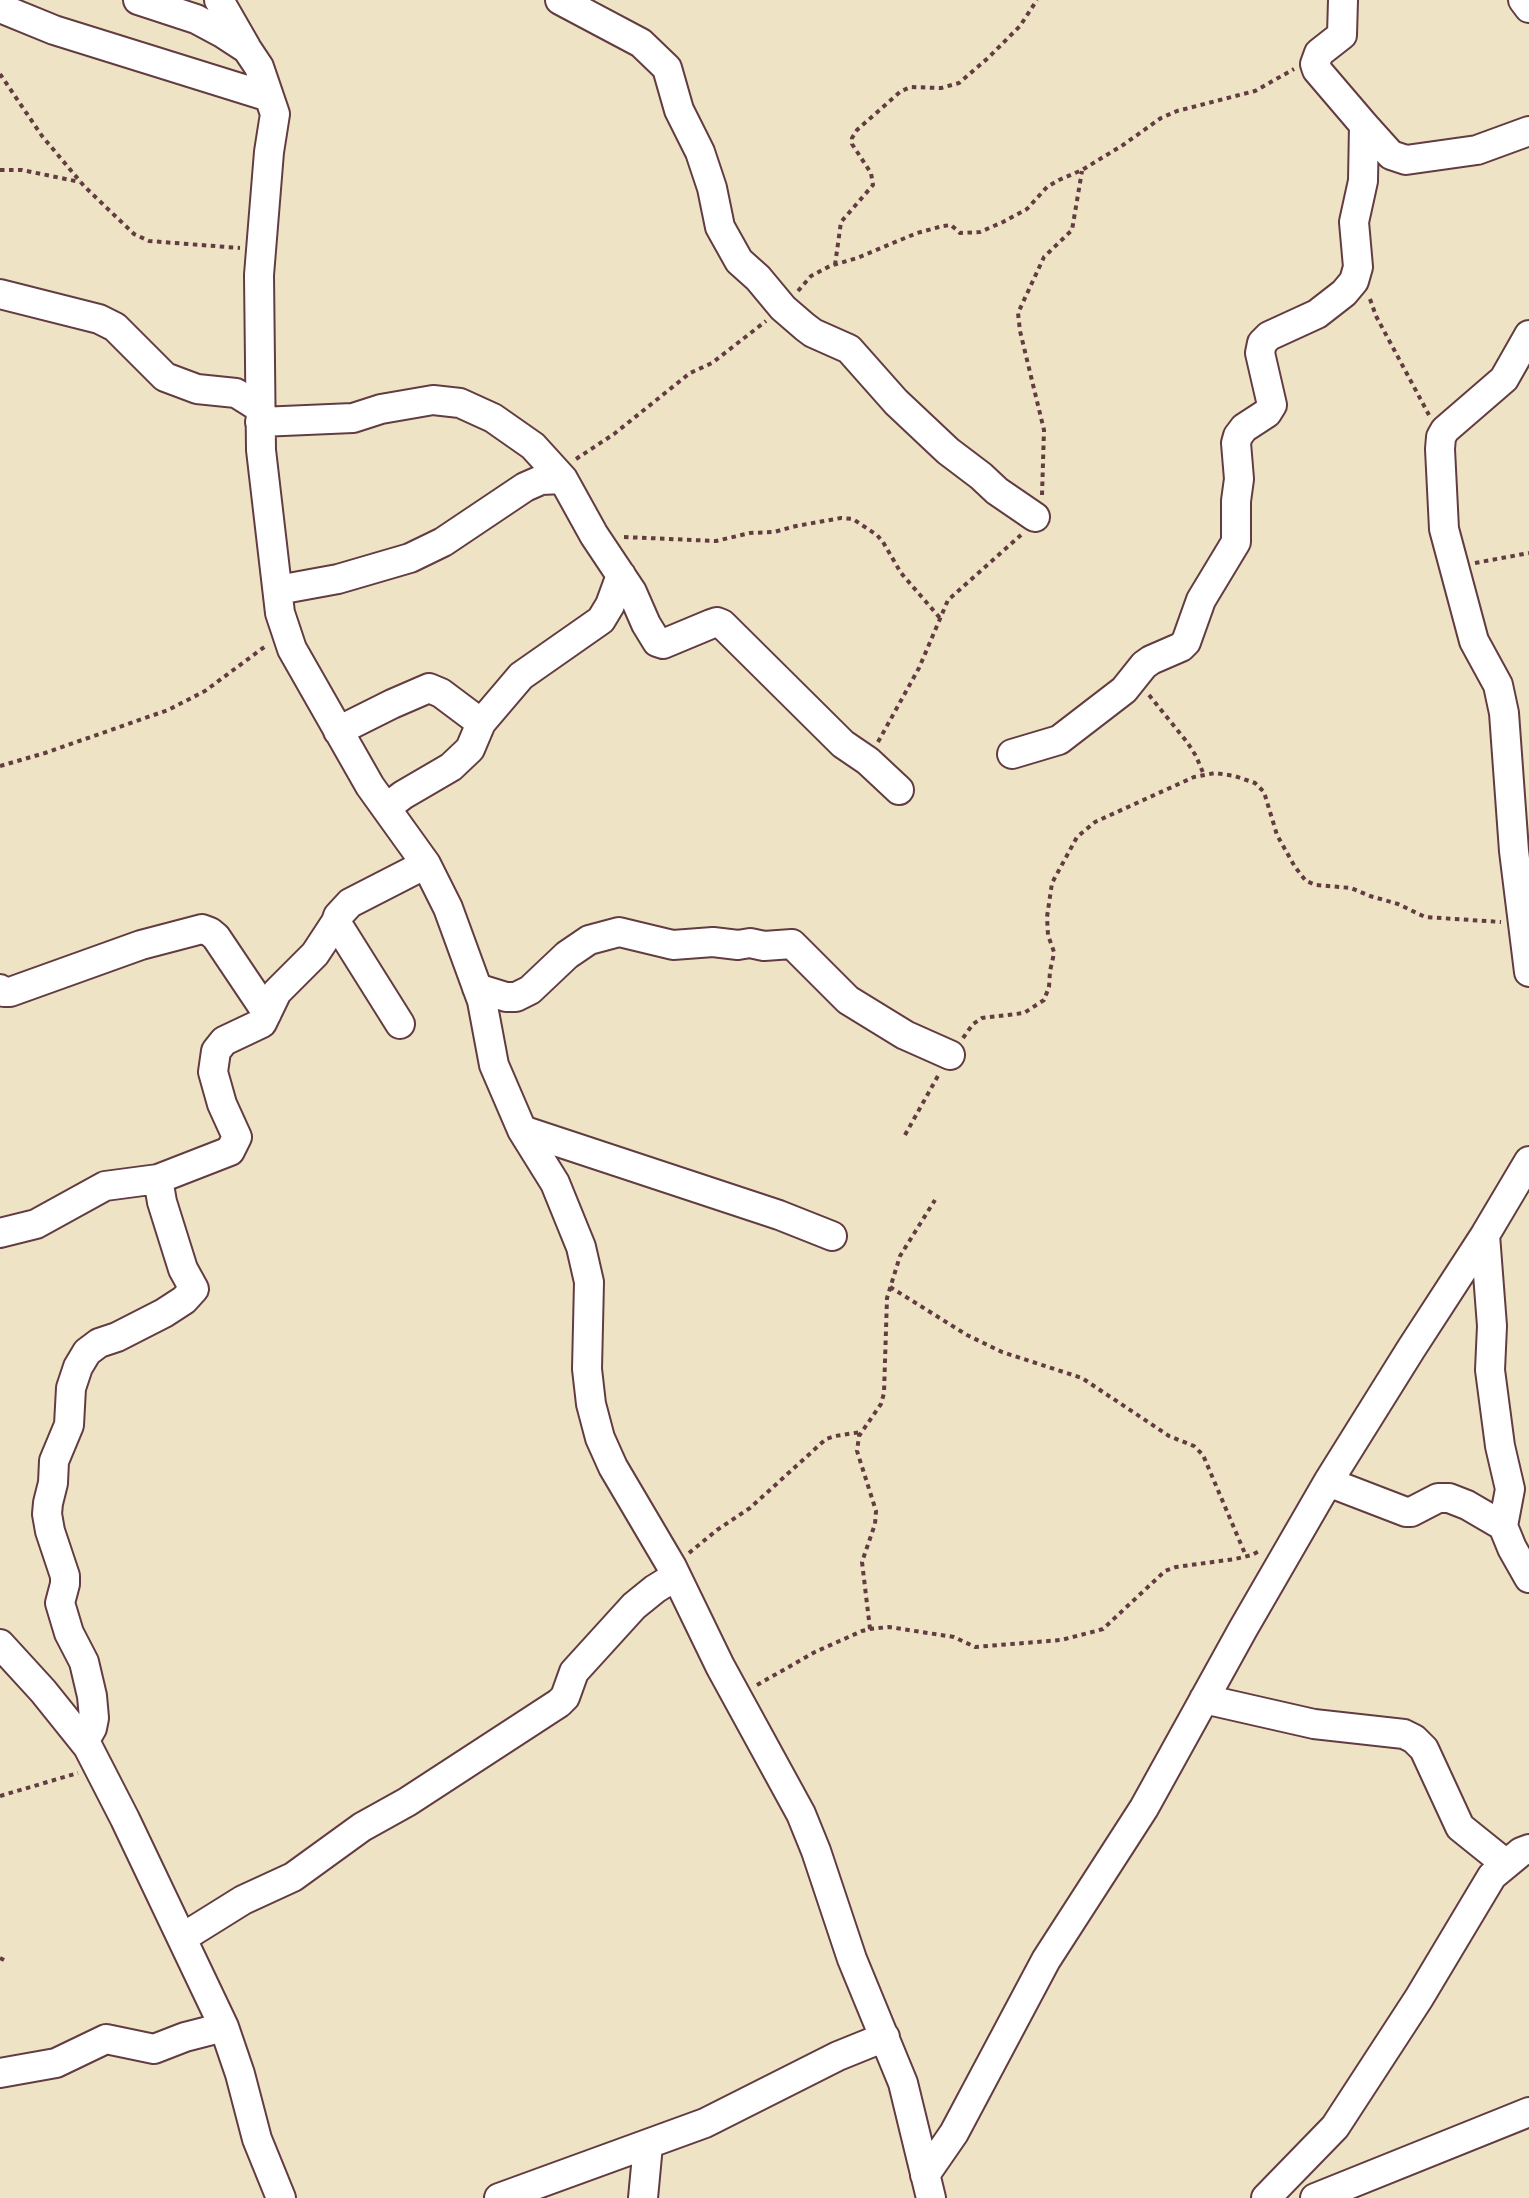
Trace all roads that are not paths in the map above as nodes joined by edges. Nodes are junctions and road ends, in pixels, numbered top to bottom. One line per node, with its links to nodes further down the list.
1 (138, 0): 8 (street)
2 (219, 0): 8 (street)
3 (560, 0): 16 (street)
4 (1343, 0): 10 (street)
5 (1523, 0): 7 (street)
6 (0, 8): 9 (street)
7 (1529, 8)
8 (247, 49): 9 (street)
9 (269, 97): 14 (street)
10 (1364, 125): 11 (street); 21 (street)
11 (1529, 131)
12 (0, 294): 14 (street)
13 (1529, 335): 26 (street)
14 (260, 415): 15 (street); 18 (street)
15 (559, 476): 17 (street); 18 (street)
16 (1035, 517)
17 (621, 575): 19 (street); 22 (street)
18 (278, 590): 20 (street)
19 (481, 723): 20 (street); 23 (street)
20 (338, 731): 23 (street)
21 (1012, 754)
22 (899, 790)
23 (386, 808): 24 (street)
24 (426, 864): 25 (street); 27 (street)
25 (336, 922): 29 (street); 30 (street)
26 (1529, 972)
27 (477, 988): 31 (street); 32 (street)
28 (0, 989): 29 (street)
29 (267, 1013): 34 (street)
30 (400, 1024)
31 (950, 1055)
32 (522, 1130): 37 (street); 40 (street)
33 (1529, 1161): 36 (street)
34 (158, 1179): 35 (street); 44 (street)
35 (0, 1233)
36 (1485, 1235): 38 (street); 39 (street)
37 (831, 1236)
38 (1328, 1482): 39 (street); 43 (street)
39 (1503, 1526): 41 (street)
40 (674, 1571): 46 (street); 48 (street)
41 (1529, 1578)
42 (0, 1644): 44 (street)
43 (1204, 1699): 45 (street); 52 (street)
44 (84, 1742): 46 (street)
45 (1518, 1856): 56 (street)
46 (182, 1938): 47 (street)
47 (224, 2027): 49 (street); 53 (street)
48 (885, 2037): 51 (street); 52 (street)
49 (0, 2073)
50 (1529, 2112): 57 (street)
51 (648, 2145): 54 (street); 55 (street)
52 (928, 2186)
53 (280, 2198)
54 (499, 2198)
55 (643, 2198)
56 (1266, 2198)
57 (1315, 2198)

